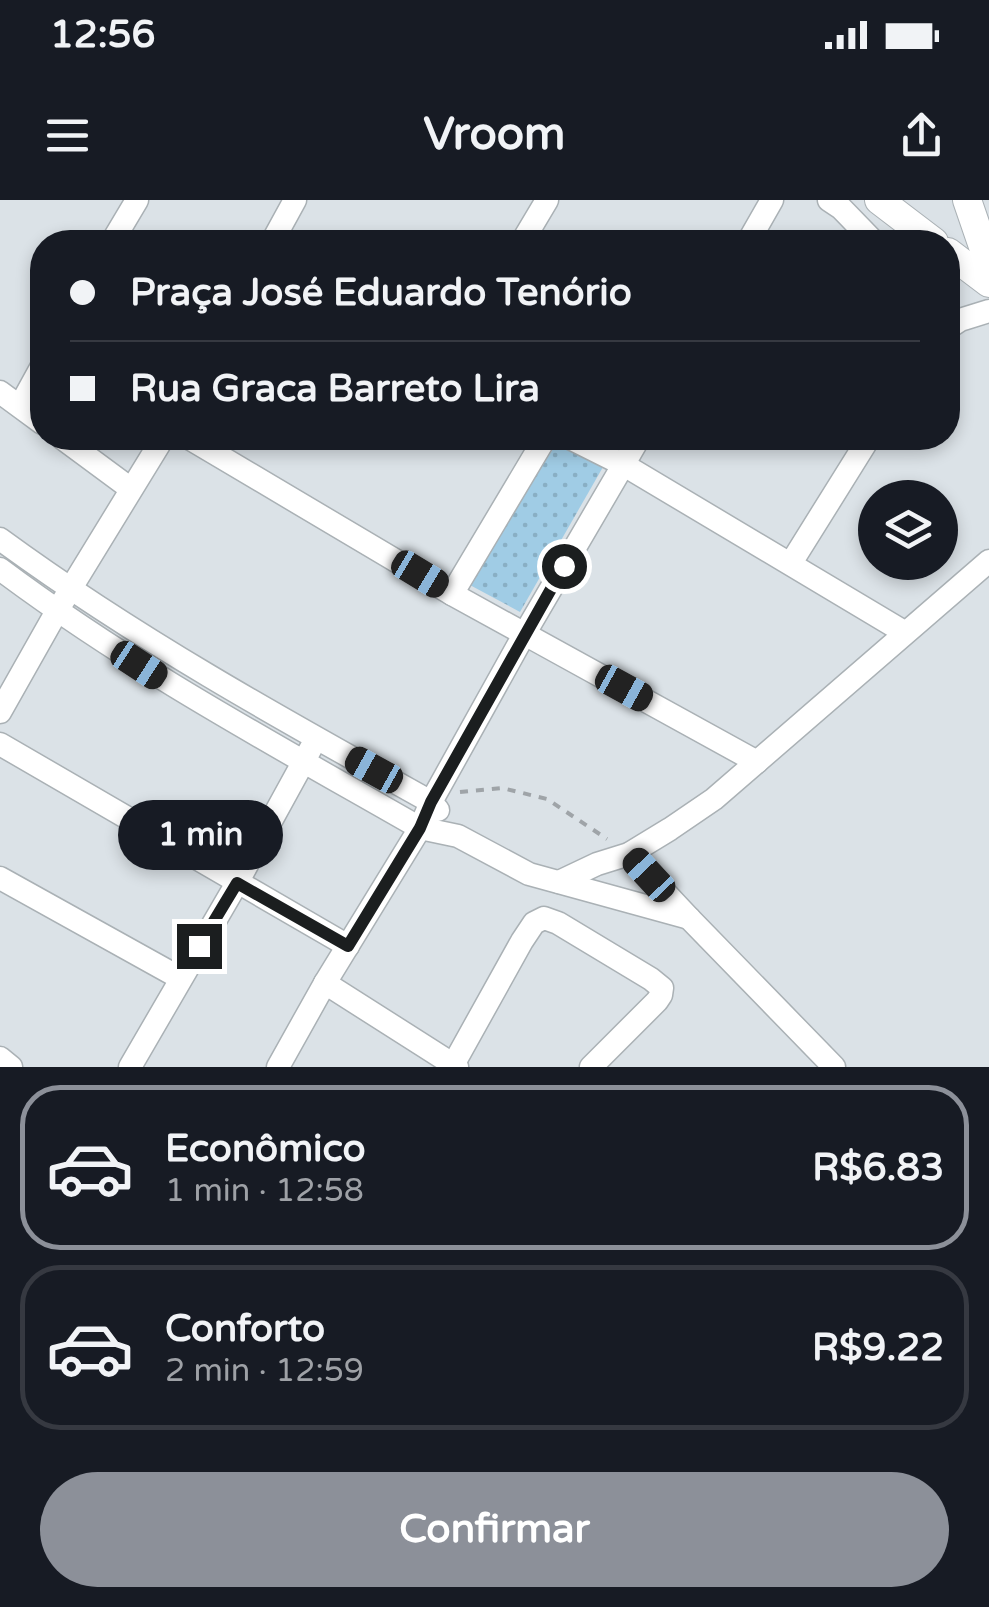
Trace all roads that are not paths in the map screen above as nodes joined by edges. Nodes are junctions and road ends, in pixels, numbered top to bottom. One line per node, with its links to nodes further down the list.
1 (136, 200): 8 (street)
2 (296, 200): 9 (street)
3 (547, 200): 10 (street)
4 (772, 200): 11 (street)
5 (829, 200): 12 (street)
6 (879, 200): 13 (main road)
7 (967, 200): 15 (main road)
8 (119, 230)
9 (279, 230)
10 (529, 230)
11 (755, 230)
12 (862, 230)
13 (918, 230)
14 (960, 261): 16 (main road)
15 (989, 264)
16 (989, 283)
17 (989, 312): 18 (street)
18 (960, 320)
19 (30, 388): 21 (street)
20 (0, 392): 21 (street)
21 (20, 406): 22 (street)
22 (30, 414)
23 (79, 450): 31 (street)
24 (155, 450): 31 (street)
25 (209, 450): 37 (street)
26 (538, 450): 37 (street)
27 (593, 450): 30 (street)
28 (633, 450): 30 (street)
29 (862, 450): 34 (street)
30 (624, 466): 34 (street); 40 (street)
31 (131, 488): 36 (street)
32 (0, 539): 36 (street)
33 (989, 560): 39 (street)
34 (791, 564): 39 (street)
35 (0, 569): 38 (street)
36 (69, 590): 38 (street); 42 (street)
37 (452, 594): 40 (street)
38 (57, 611): 41 (street); 44 (street)
39 (904, 632): 45 (street)
40 (524, 634): 45 (street); 46 (street)
41 (0, 712)
42 (316, 738): 44 (street); 46 (street)
43 (0, 744): 52 (street)
44 (303, 762): 47 (street); 52 (street)
45 (757, 762): 49 (street)
46 (434, 798): 47 (street); 48 (street)
47 (420, 828): 48 (street); 54 (street)
48 (458, 836): 51 (street)
49 (629, 854): 51 (street); 53 (street)
50 (0, 878): 55 (street)
51 (559, 882): 53 (street)
52 (237, 883): 54 (street); 55 (street)
53 (689, 918): 63 (street)
54 (348, 946): 56 (street)
55 (180, 978): 60 (street)
56 (325, 984): 58 (street); 61 (street)
57 (0, 1058): 59 (street)
58 (455, 1066): 62 (street)
59 (11, 1067)
60 (130, 1067)
61 (278, 1067)
62 (591, 1067)
63 (834, 1067)

